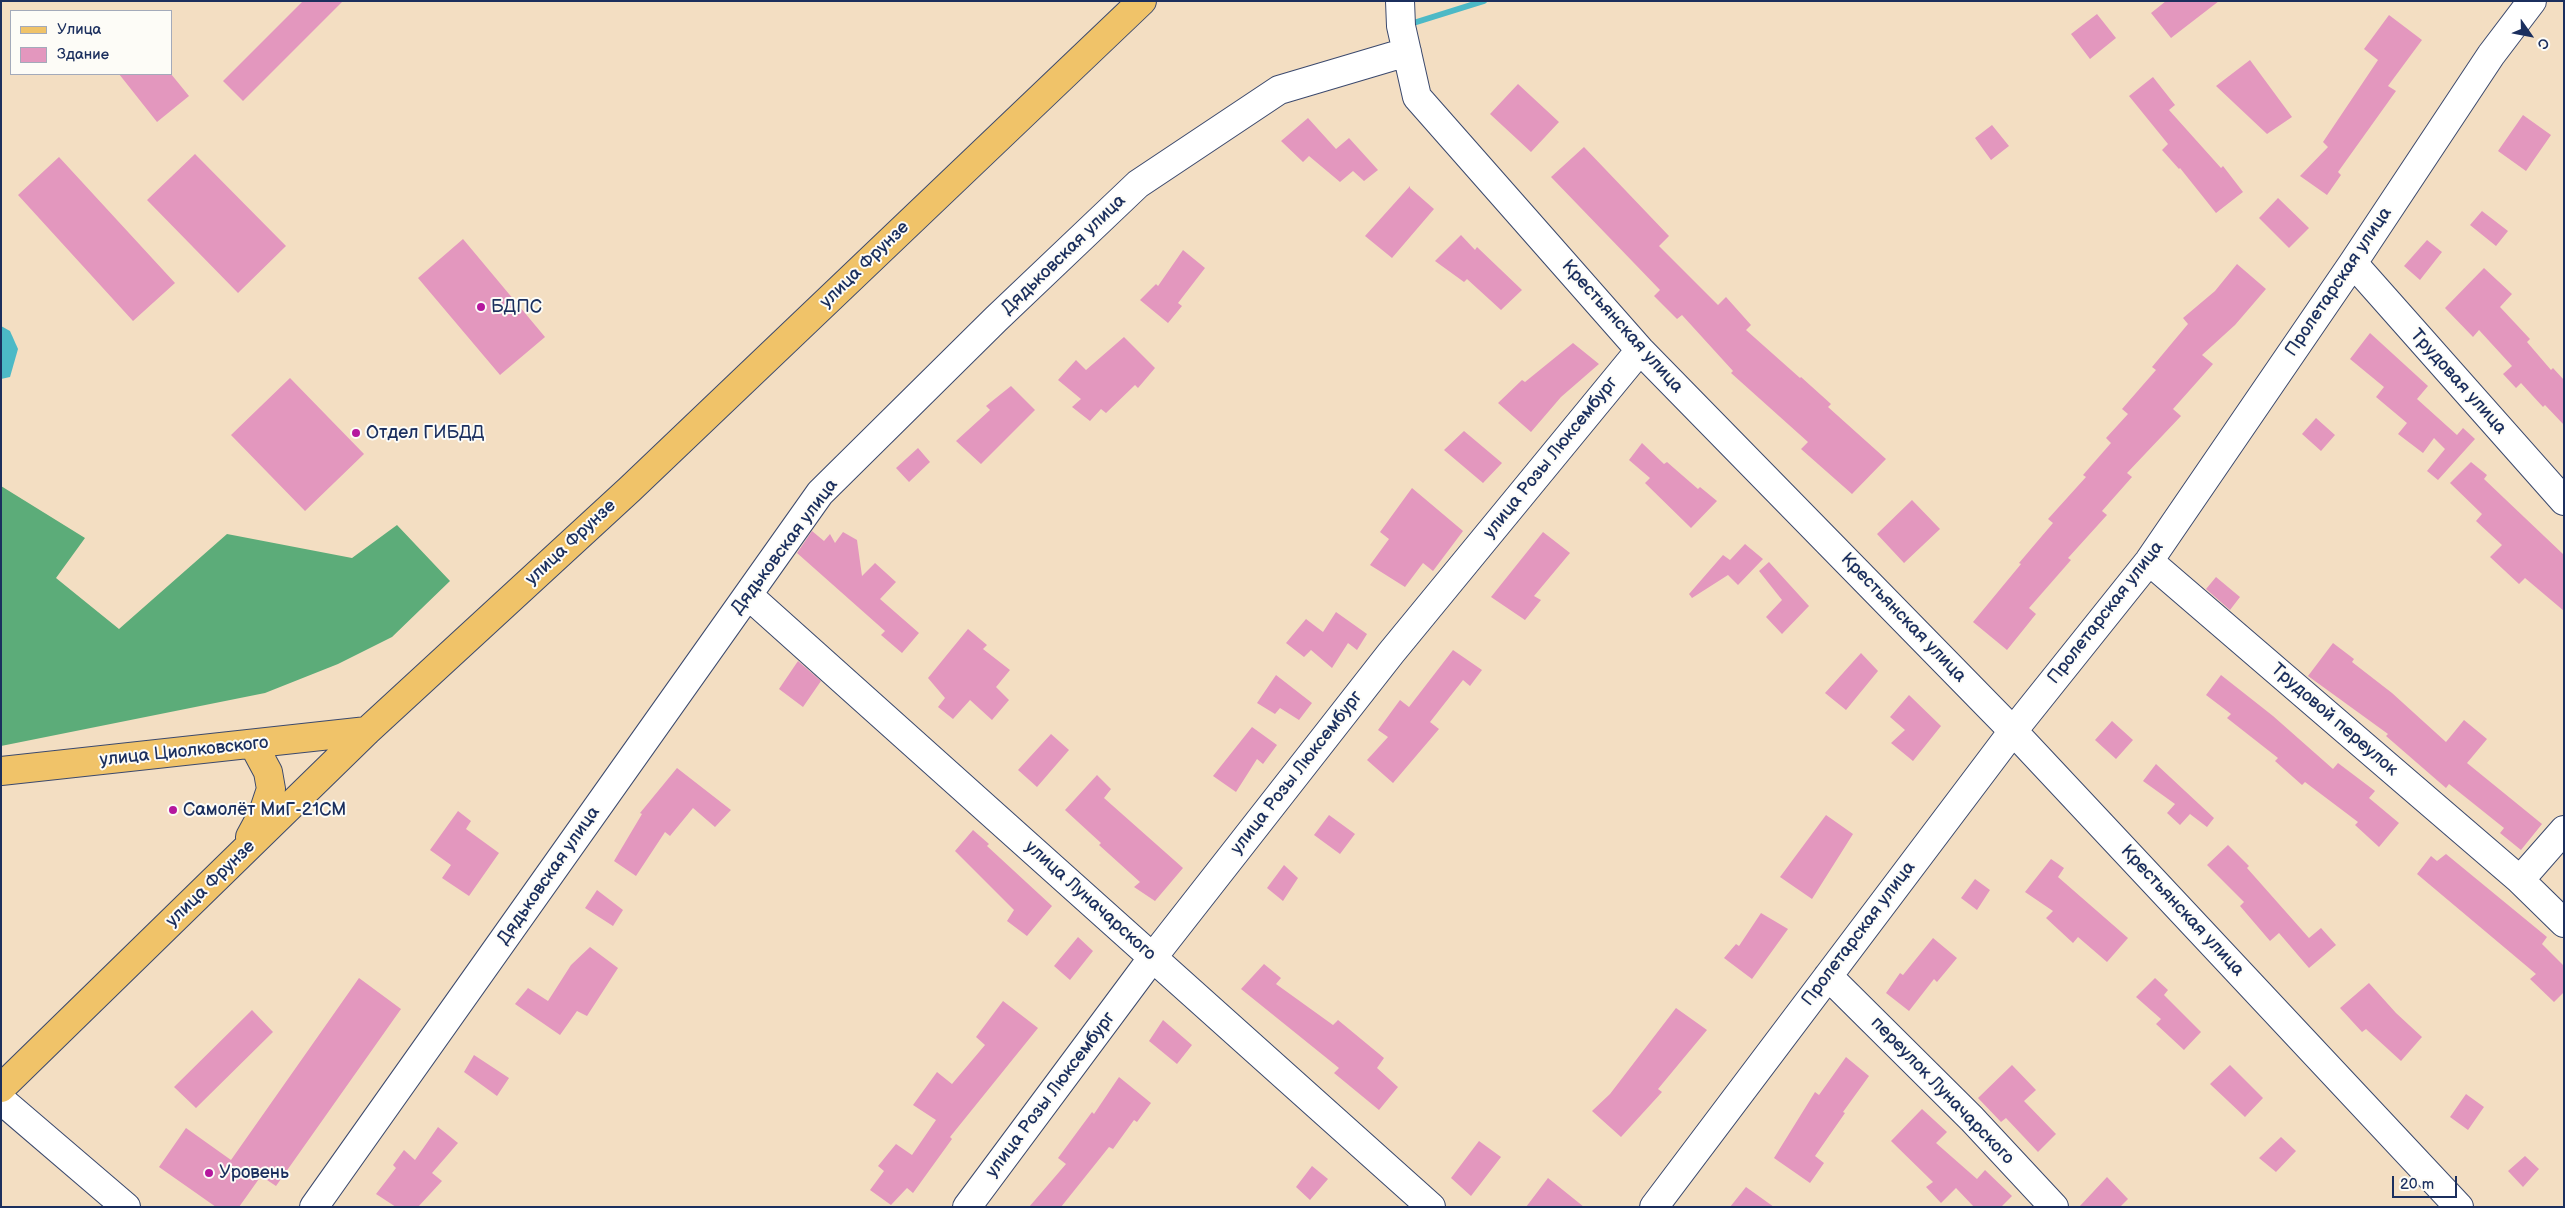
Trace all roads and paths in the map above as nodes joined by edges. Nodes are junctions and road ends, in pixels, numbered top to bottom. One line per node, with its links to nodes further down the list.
1 (1142, 1): 10 (main road, улица Фрунзе)
2 (1400, 1): 4 (street, Крестьянская улица)
3 (2532, 1): 5 (street, Пролетарская улица)
4 (1407, 52): 6 (street, Крестьянская улица); 9 (street, Дядьковская улица)
5 (2353, 263): 7 (street, Трудовая улица); 8 (street, Пролетарская улица)
6 (1640, 350): 11 (street, Крестьянская улица); 18 (street, улица Розы Люксембург)
7 (2564, 501)
8 (2149, 561): 11 (street, Пролетарская улица); 16 (street, Трудовой переулок)
9 (748, 594): 18 (street, улица Луначарского); 23 (street, Дядьковская улица)
10 (367, 731): 12 (main road, улица Циолковского); 15 (main road, улица Фрунзе)
11 (2013, 731): 19 (street, Пролетарская улица); 28 (street, Крестьянская улица)
12 (253, 744): 13 (main road, улица Циолковского); 15 (main road)
13 (1, 771)
14 (2564, 830): 16 (street)
15 (240, 856): 20 (main road, улица Фрунзе)
16 (2520, 880): 17 (street, Трудовой переулок)
17 (2564, 923)
18 (1153, 957): 24 (street, улица Розы Люксембург); 25 (street, улица Луначарского)
19 (1828, 976): 26 (street, Пролетарская улица); 27 (street, переулок Луначарского)
20 (1, 1088)
21 (1, 1100): 22 (street)
22 (126, 1207)
23 (314, 1207)
24 (967, 1207)
25 (1431, 1207)
26 (1654, 1207)
27 (2054, 1207)
28 (2459, 1207)

